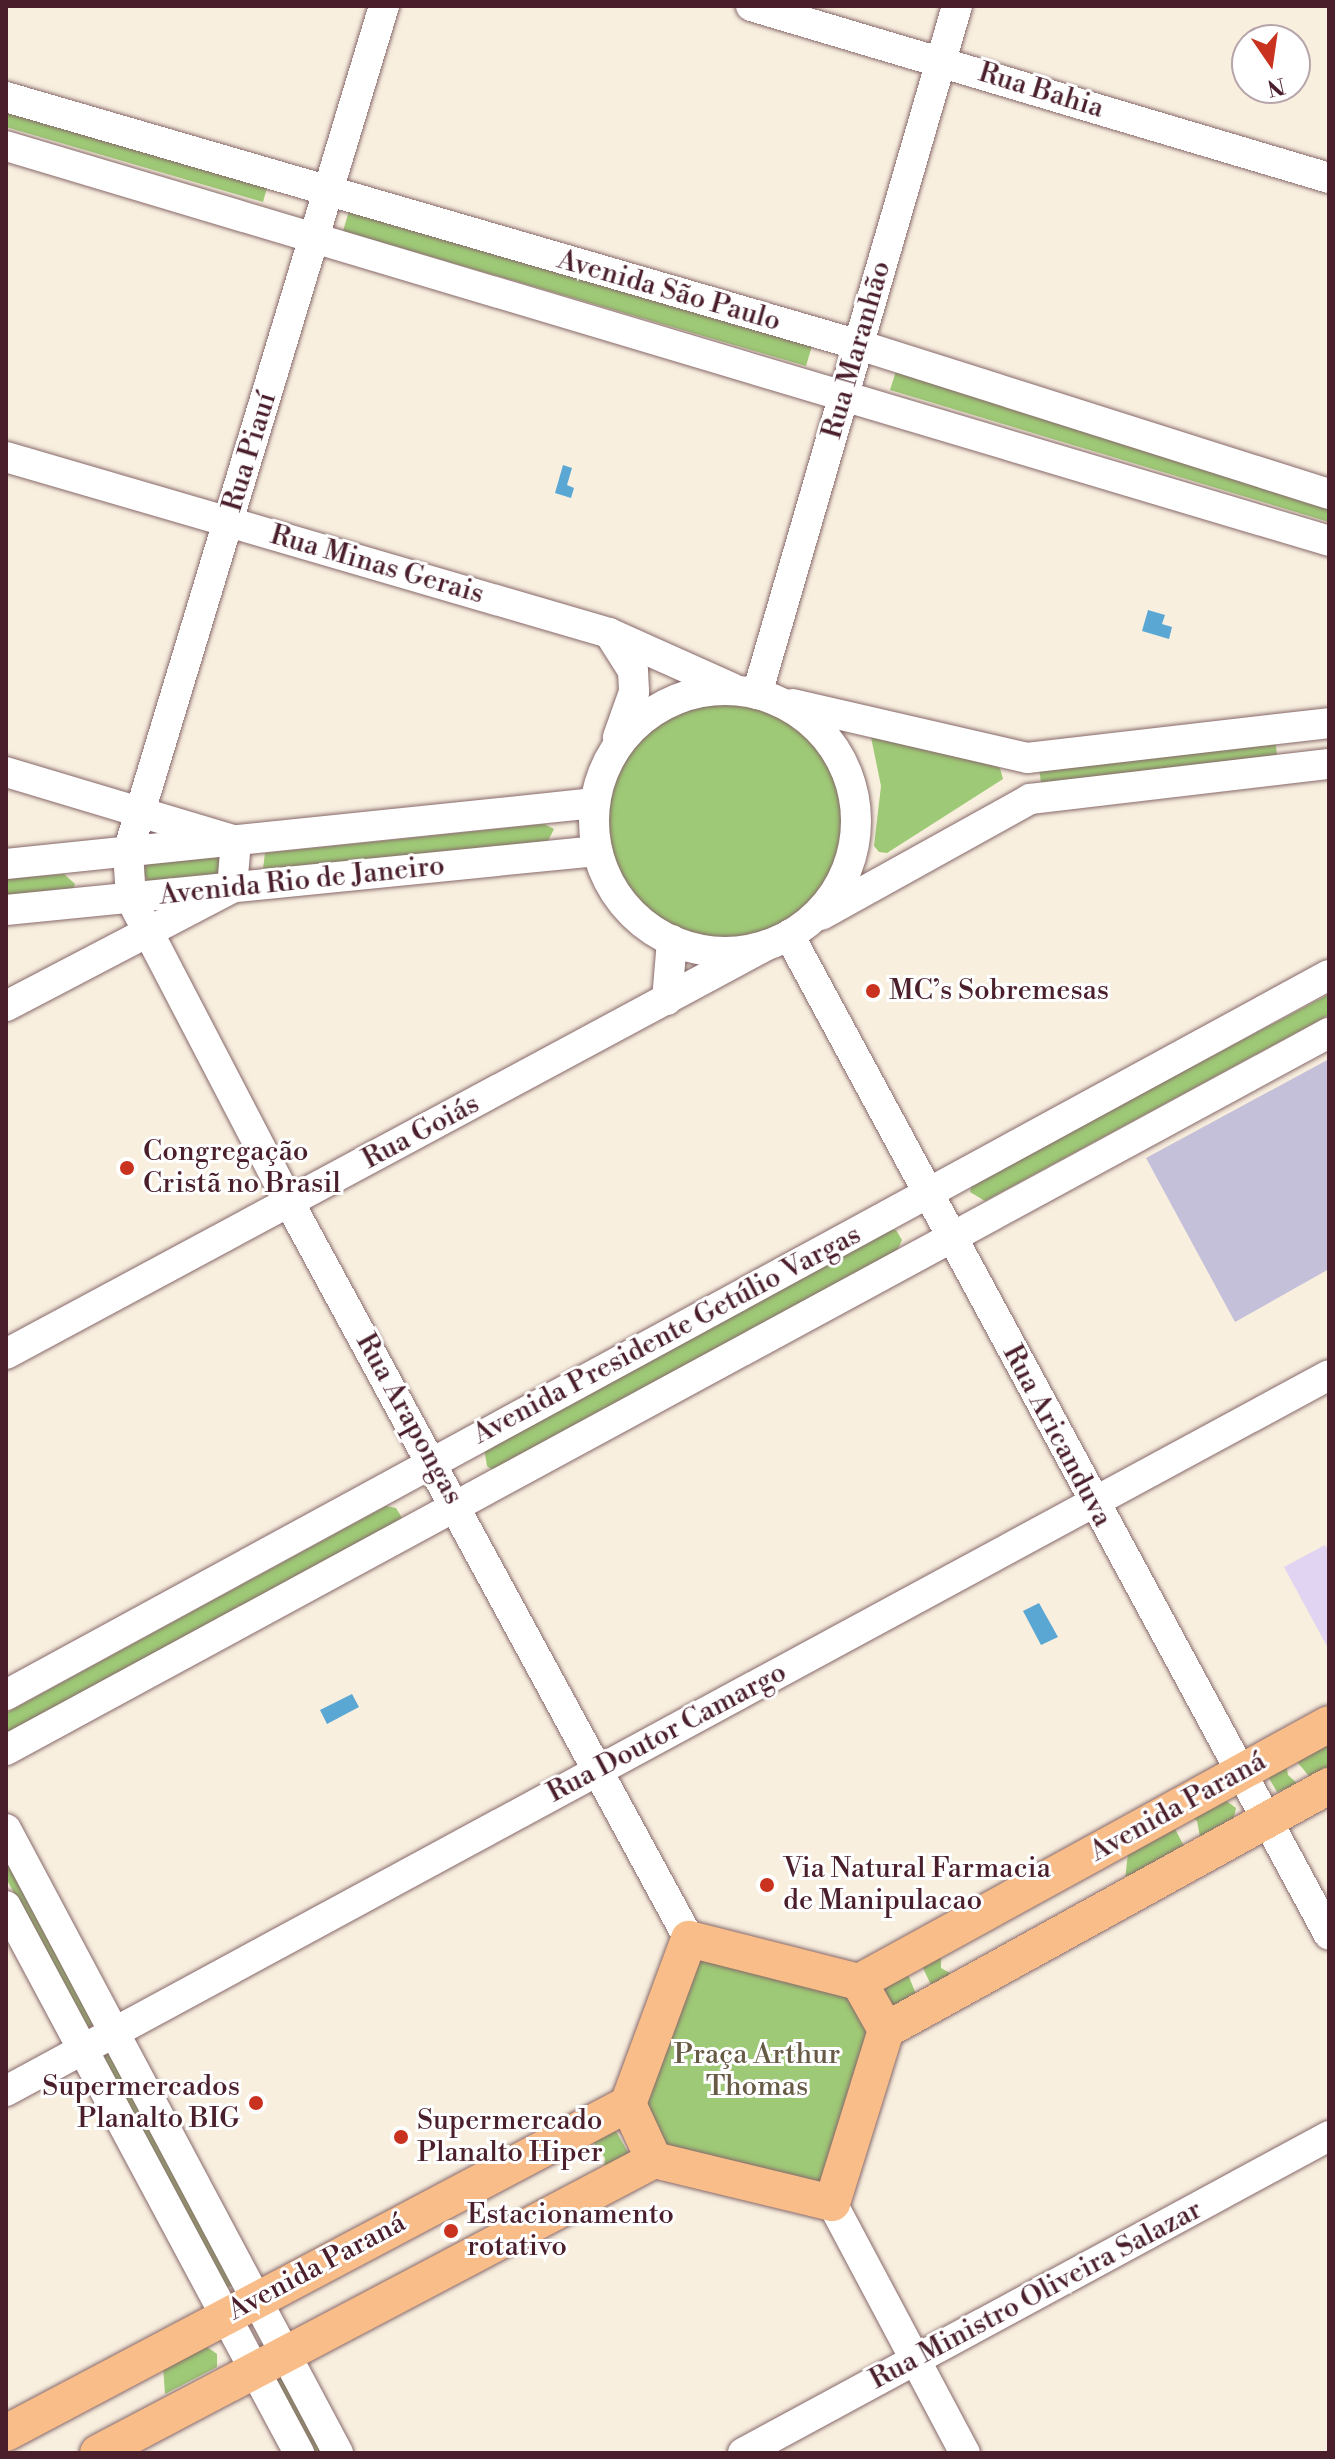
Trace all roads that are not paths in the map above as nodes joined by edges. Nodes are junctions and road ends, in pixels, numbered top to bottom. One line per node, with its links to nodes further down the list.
1 (384, 6): 8 (street, Rua Piauí)
2 (751, 6): 4 (street, Rua Bahia)
3 (957, 6): 4 (street, Rua Maranhão)
4 (941, 61): 7 (street, Rua Bahia); 10 (street, Rua Maranhão)
5 (6, 97): 8 (street, Avenida São Paulo)
6 (6, 146): 9 (street, Avenida São Paulo)
7 (1329, 178)
8 (329, 195): 9 (street, Rua Piauí); 10 (street, Avenida São Paulo)
9 (316, 238): 11 (street, Avenida São Paulo); 14 (street, Rua Piauí)
10 (859, 345): 11 (street, Rua Maranhão); 13 (street, Avenida São Paulo)
11 (844, 395): 15 (street, Avenida São Paulo); 17 (street, Rua Maranhão)
12 (6, 457): 14 (street, Rua Minas Gerais)
13 (1329, 494)
14 (229, 522): 16 (street, Rua Minas Gerais); 25 (street, Rua Piauí)
15 (1329, 541)
16 (609, 633): 17 (street, Rua Minas Gerais); 20 (street)
17 (757, 695): 19 (street); 20 (street); 34 (street)
18 (1327, 718): 19 (street); 21 (street)
19 (1027, 758): 23 (street)
20 (607, 764): 24 (street)
21 (1328, 766): 23 (street)
22 (6, 772): 25 (street)
23 (1030, 799): 34 (street)
24 (595, 803): 26 (street, Avenida Rio de Janeiro); 27 (street)
25 (141, 809): 26 (street); 28 (street, Rua Piauí)
26 (236, 841): 28 (street, Avenida Rio de Janeiro); 30 (street)
27 (597, 851): 30 (street, Avenida Rio de Janeiro); 35 (street)
28 (128, 852): 29 (street, Avenida Rio de Janeiro); 31 (street, Rua Piauí)
29 (6, 864)
30 (232, 888): 31 (street, Avenida Rio de Janeiro); 33 (street)
31 (131, 899): 32 (street, Avenida Rio de Janeiro); 33 (street, Rua Arapongas)
32 (6, 910)
33 (146, 932): 38 (street); 41 (street, Rua Arapongas)
34 (787, 935): 35 (street); 37 (street, Rua Goiás); 40 (street, Rua Aricanduva)
35 (672, 940): 37 (street)
36 (1329, 975): 40 (street, Avenida Presidente Getúlio Vargas)
37 (667, 1000): 41 (street, Rua Goiás)
38 (6, 1006)
39 (1329, 1033): 42 (street, Avenida Presidente Getúlio Vargas)
40 (928, 1195): 42 (street, Rua Aricanduva); 45 (street, Avenida Presidente Getúlio Vargas)
41 (289, 1202): 43 (street, Rua Goiás); 45 (street, Rua Arapongas)
42 (951, 1237): 46 (street, Rua Aricanduva); 47 (street, Avenida Presidente Getúlio Vargas)
43 (6, 1354)
44 (1329, 1375): 46 (street, Rua Doutor Camargo)
45 (433, 1461): 47 (street, Rua Arapongas); 48 (street, Avenida Presidente Getúlio Vargas)
46 (1093, 1503): 52 (street, Rua Doutor Camargo); 53 (street, Rua Aricanduva)
47 (457, 1508): 51 (street, Avenida Presidente Getúlio Vargas); 52 (street, Rua Arapongas)
48 (6, 1695)
49 (1329, 1724): 50 (main road, Avenida Paraná)
50 (1295, 1743): 53 (main road, Avenida Paraná); 54 (main road)
51 (6, 1750)
52 (597, 1771): 61 (street, Rua Arapongas); 66 (street, Rua Doutor Camargo)
53 (1241, 1773): 55 (main road, Avenida Paraná); 56 (street, Rua Aricanduva)
54 (1327, 1787): 56 (main road, Avenida Paraná)
55 (1161, 1816): 58 (main road); 62 (main road, Avenida Paraná)
56 (1267, 1821): 58 (main road, Avenida Paraná); 60 (street, Rua Aricanduva)
57 (6, 1829): 66 (street)
58 (1188, 1864): 64 (main road, Avenida Paraná)
59 (6, 1906): 67 (street)
60 (1329, 1935)
61 (689, 1939): 63 (main road); 69 (main road)
62 (919, 1949): 63 (main road, Avenida Paraná); 64 (main road)
63 (859, 1982): 65 (main road)
64 (950, 1995): 65 (main road, Avenida Paraná)
65 (886, 2030): 72 (main road)
66 (114, 2033): 67 (street, Rua Doutor Camargo); 73 (street)
67 (83, 2049): 68 (street, Rua Doutor Camargo); 74 (street)
68 (6, 2091)
69 (628, 2104): 71 (main road); 73 (main road, Avenida Paraná)
70 (1329, 2136): 76 (street, Rua Ministro Oliveira Salazar)
71 (654, 2160): 72 (main road); 75 (main road)
72 (832, 2203): 76 (street)
73 (257, 2298): 74 (main road, Avenida Paraná); 75 (street)
74 (225, 2315): 77 (street); 78 (main road, Avenida Paraná)
75 (286, 2354): 77 (main road); 81 (street)
76 (917, 2359): 82 (street, Rua Ministro Oliveira Salazar); 83 (street)
77 (254, 2370): 79 (main road); 80 (street)
78 (6, 2433)
79 (98, 2453)
80 (299, 2453)
81 (338, 2453)
82 (743, 2453)
83 (965, 2453)

